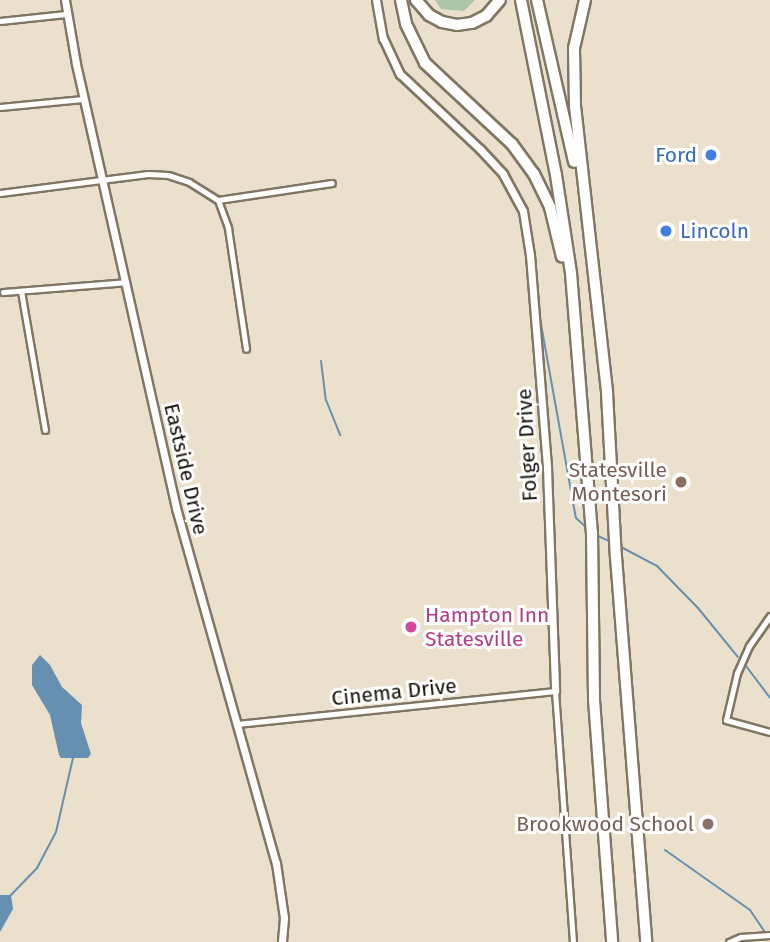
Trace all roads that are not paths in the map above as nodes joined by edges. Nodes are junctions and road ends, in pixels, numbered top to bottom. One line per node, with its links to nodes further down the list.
1 (65, 0): 9 (street, Eastside Drive)
2 (376, 0): 25 (street, Folger Drive)
3 (401, 0): 23 (highway)
4 (416, 0): 5 (highway)
5 (500, 0)
6 (522, 0): 23 (highway)
7 (537, 0): 17 (highway)
8 (585, 0): 17 (highway)
9 (66, 14): 10 (street); 11 (street, Eastside Drive)
10 (0, 21)
11 (83, 99): 12 (street); 13 (street, Eastside Drive)
12 (0, 107)
13 (102, 181): 15 (street); 16 (street); 18 (street, Eastside Drive)
14 (332, 183): 16 (street)
15 (0, 193)
16 (218, 200): 21 (street)
17 (588, 226): 32 (highway)
18 (126, 282): 19 (street); 26 (street, Eastside Drive)
19 (21, 291): 20 (street); 22 (street)
20 (3, 292)
21 (246, 349)
22 (45, 430)
23 (584, 431): 31 (highway)
24 (770, 617): 27 (street)
25 (555, 691): 26 (street, Cinema Drive); 30 (street, Folger Drive)
26 (237, 724): 29 (street, Eastside Drive)
27 (770, 732)
28 (770, 935): 33 (street)
29 (282, 942)
30 (573, 942)
31 (612, 942)
32 (646, 942)
33 (729, 942)

